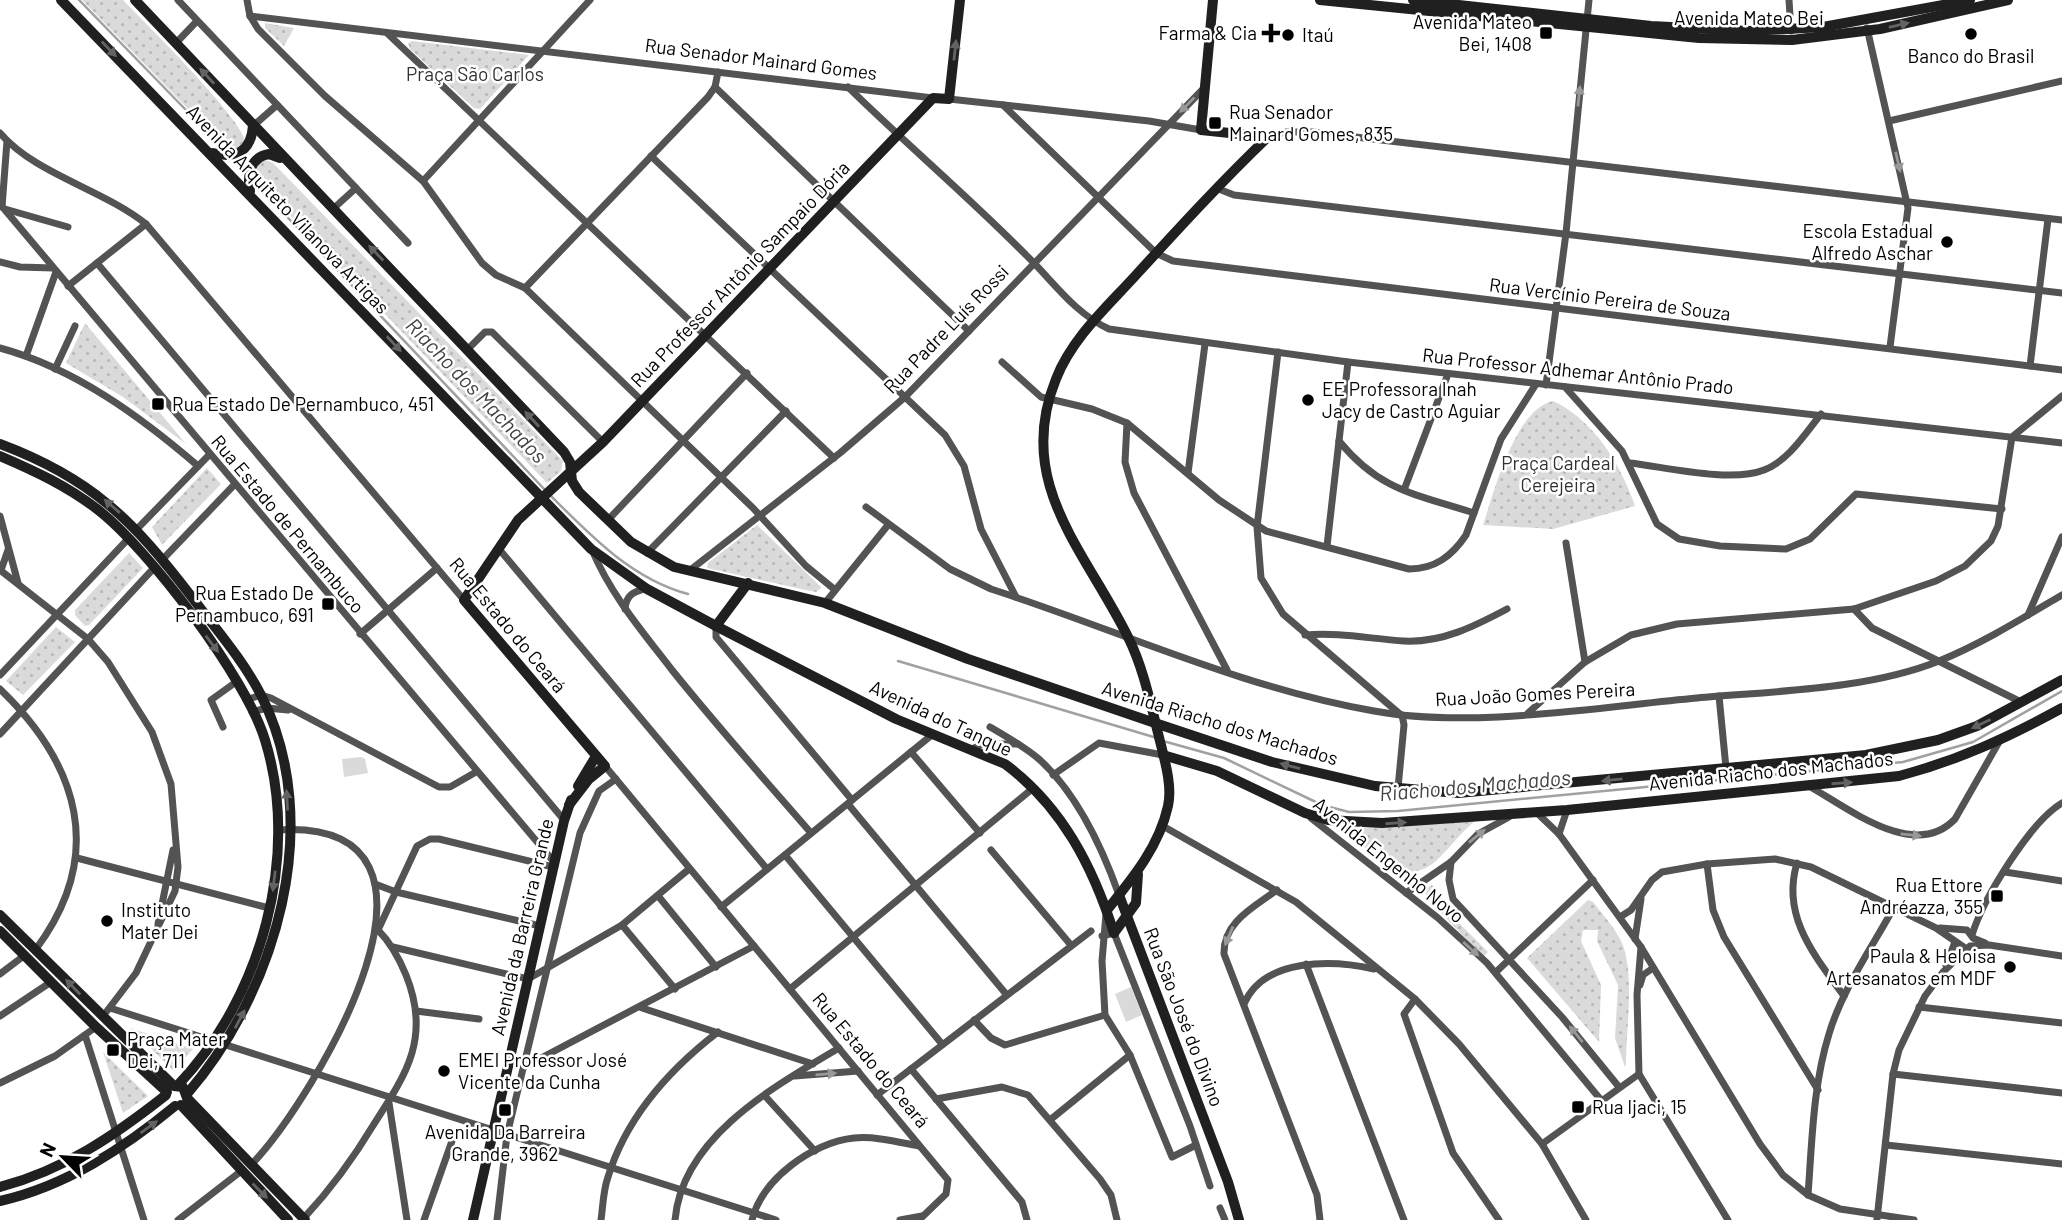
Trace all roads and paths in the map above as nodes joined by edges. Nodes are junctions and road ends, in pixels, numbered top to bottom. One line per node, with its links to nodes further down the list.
1 (61, 0): 42 (main road, Avenida Arquiteto Vilanova Artigas, one-way to 42)
2 (135, 0): 21 (main road, Avenida Arquiteto Vilanova Artigas)
3 (178, 0): 16 (street)
4 (247, 0): 15 (street)
5 (590, 0): 22 (street)
6 (960, 0): 29 (main road, one-way to 6)
7 (1213, 0): 27 (main road)
8 (1320, 0): 14 (main road, Avenida Mateo Bei)
9 (1589, 0): 17 (street)
10 (1790, 0): 20 (street)
11 (1970, 0): 18 (main road, Avenida Mateo Bei)
12 (2008, 0): 13 (main road, Avenida Mateo Bei)
13 (1996, 1): 18 (main road, Avenida Mateo Bei, one-way to 13)
14 (1408, 3): 17 (main road, Avenida Mateo Bei)
15 (250, 16): 19 (street, Rua Senador Mainard Gomes); 47 (street)
16 (197, 21): 21 (street); 30 (street)
17 (1587, 23): 20 (main road, Avenida Mateo Bei); 46 (street, one-way to 17)
18 (1866, 26): 20 (main road, Avenida Mateo Bei); 33 (street)
19 (387, 33): 22 (street, Rua Senador Mainard Gomes); 32 (street)
20 (1791, 35)
21 (176, 43): 35 (main road, Avenida Arquiteto Vilanova Artigas, one-way to 21)
22 (543, 51): 23 (street, Rua Senador Mainard Gomes); 32 (street)
23 (718, 72): 25 (street); 26 (street, Rua Senador Mainard Gomes)
24 (2062, 81): 33 (street)
25 (715, 87): 43 (street); 52 (street)
26 (848, 87): 28 (street, Rua Senador Mainard Gomes); 38 (street)
27 (1205, 87): 34 (street, Rua Padre Luís Rossi, one-way to 34); 36 (main road)
28 (933, 98): 29 (main road, Rua Senador Mainard Gomes); 38 (main road, Rua Professor Antônio Sampaio Dória)
29 (949, 99): 31 (street, Rua Senador Mainard Gomes)
30 (277, 105): 35 (street); 48 (street)
31 (1003, 105): 34 (street, Rua Senador Mainard Gomes); 51 (street)
32 (480, 120): 47 (street); 58 (street)
33 (1889, 121): 53 (street, one-way to 53)
34 (1168, 124): 36 (street, Rua Senador Mainard Gomes); 51 (street, Rua Padre Luís Rossi)
35 (253, 126): 42 (main road); 44 (main road, Avenida Arquiteto Vilanova Artigas)
36 (1202, 130): 39 (main road, Rua Senador Mainard Gomes)
37 (0, 133): 41 (street, Rua Estado do Ceará)
38 (897, 135): 52 (main road, Rua Professor Antônio Sampaio Dória); 66 (street)
39 (1246, 136): 40 (main road, Rua Senador Mainard Gomes); 45 (main road)
40 (1268, 137): 45 (main road, Rua São José do Divino); 46 (street)
41 (7, 141): 54 (street); 59 (street, Rua Estado do Ceará)
42 (212, 153): 50 (main road, Avenida Arquiteto Vilanova Artigas)
43 (651, 156): 58 (street); 67 (street)
44 (283, 159): 50 (main road); 55 (main road, Avenida Arquiteto Vilanova Artigas)
45 (1244, 161): 49 (main road, Rua São José do Divino)
46 (1572, 163): 53 (street); 61 (street)
47 (423, 181): 71 (street)
48 (356, 188): 55 (street); 62 (street)
49 (1216, 188): 61 (street); 63 (main road, Rua São José do Divino)
50 (250, 192): 118 (main road, Avenida Arquiteto Vilanova Artigas, one-way to 118)
51 (1098, 197): 63 (street); 66 (street, Rua Padre Luís Rossi)
52 (833, 201): 67 (main road, Rua Professor Antônio Sampaio Dória); 77 (street)
53 (1907, 202): 56 (street); 69 (street)
54 (2, 207): 60 (street); 68 (street, Rua Estado de Pernambuco)
55 (334, 208): 82 (main road, Avenida Arquiteto Vilanova Artigas, one-way to 55)
56 (2048, 219): 57 (street); 72 (street)
57 (2062, 220)
58 (588, 222): 71 (street); 78 (street)
59 (146, 224): 65 (street); 137 (street, Rua Estado do Ceará)
60 (68, 227)
61 (1566, 233): 69 (street); 74 (street)
62 (408, 243)
63 (1156, 253): 74 (street, Rua Vercínio Pereira de Souza); 75 (main road, Rua São José do Divino)
64 (0, 261): 68 (street)
65 (97, 263): 70 (street); 151 (street)
66 (1034, 264): 75 (street); 77 (street, Rua Padre Luís Rossi)
67 (769, 268): 78 (main road, Rua Professor Antônio Sampaio Dória); 96 (street)
68 (54, 270): 70 (street, Rua Estado de Pernambuco); 84 (street)
69 (1899, 272): 72 (street); 80 (street)
70 (68, 286): 108 (street, Rua Estado de Pernambuco)
71 (525, 288): 98 (street)
72 (2039, 290): 73 (street); 87 (street)
73 (2062, 293)
74 (1555, 308): 80 (street, Rua Vercínio Pereira de Souza); 93 (street)
75 (1094, 321): 79 (street, Rua Professor Adhemar Antônio Prado); 97 (main road, Rua São José do Divino)
76 (75, 326): 88 (street)
77 (970, 331): 96 (street, Rua Padre Luís Rossi)
78 (706, 335): 90 (street); 98 (main road, Rua Professor Antônio Sampaio Dória)
79 (1205, 344): 83 (street, Rua Professor Adhemar Antônio Prado); 114 (street)
80 (1890, 347): 87 (street, Rua Vercínio Pereira de Souza)
81 (0, 348): 84 (street)
82 (468, 349): 105 (street); 113 (main road, Avenida Arquiteto Vilanova Artigas, one-way to 82)
83 (1278, 352): 86 (street, Rua Professor Adhemar Antônio Prado); 126 (street)
84 (26, 356): 88 (street)
85 (1002, 362): 97 (street)
86 (1348, 362): 91 (street, Rua Professor Adhemar Antônio Prado); 104 (street)
87 (2030, 366): 89 (street, Rua Vercínio Pereira de Souza)
88 (55, 369): 112 (street)
89 (2062, 370)
90 (747, 373): 99 (street); 103 (street)
91 (1448, 374): 92 (street, Rua Professor Adhemar Antônio Prado); 117 (street)
92 (1536, 384): 93 (street, Rua Professor Adhemar Antônio Prado); 121 (street)
93 (1546, 385): 94 (street, Rua Professor Adhemar Antônio Prado)
94 (1565, 387): 100 (street, Rua Professor Adhemar Antônio Prado); 111 (street)
95 (2062, 396): 102 (street)
96 (905, 397): 110 (street, Rua Padre Luís Rossi); 146 (street)
97 (1049, 401): 101 (street); 158 (main road, Rua São José do Divino)
98 (641, 402): 103 (street); 105 (main road, Rua Professor Antônio Sampaio Dória)
99 (786, 411): 110 (street); 115 (street)
100 (1821, 414): 102 (street, Rua Professor Adhemar Antônio Prado); 111 (street)
101 (1127, 422): 114 (street); 162 (street)
102 (2012, 437): 106 (street, Rua Professor Adhemar Antônio Prado); 120 (street)
103 (682, 441): 115 (street); 124 (street)
104 (1339, 441): 117 (street); 131 (street)
105 (603, 442): 113 (main road, Rua Professor Antônio Sampaio Dória)
106 (2062, 443)
107 (0, 444): 127 (main road, one-way to 107)
108 (209, 455): 112 (street); 116 (street, Rua Estado de Pernambuco)
109 (0, 456): 129 (main road)
110 (834, 458): 123 (street, Rua Padre Luís Rossi)
111 (1630, 463): 120 (street)
112 (198, 466): 127 (street)
113 (570, 473): 118 (main road, Rua Professor Antônio Sampaio Dória); 124 (main road, Avenida Riacho dos Machados)
114 (1188, 473): 126 (street)
115 (722, 478): 123 (street); 135 (street)
116 (234, 485): 136 (street); 156 (street, Rua Estado de Pernambuco)
117 (1404, 490): 121 (street)
118 (545, 497): 133 (main road, Rua Professor Antônio Sampaio Dória); 134 (main road, Avenida Arquiteto Vilanova Artigas)
119 (866, 507): 125 (street, Rua João Gomes Pereira)
120 (2002, 509): 150 (street)
121 (1474, 513): 131 (street)
122 (0, 516): 132 (street)
123 (759, 516): 140 (street, Rua Padre Luís Rossi); 144 (street)
124 (608, 520): 135 (main road, Avenida Riacho dos Machados)
125 (888, 525): 144 (street); 146 (street, Rua João Gomes Pereira)
126 (1257, 527): 131 (street); 157 (street)
127 (136, 530): 136 (main road)
128 (2062, 537): 154 (street)
129 (128, 539): 138 (main road); 153 (street)
130 (1566, 543): 161 (street)
131 (1327, 546)
132 (8, 549): 139 (street); 141 (street)
133 (499, 549): 147 (main road, Rua Professor Antônio Sampaio Dória); 218 (street)
134 (591, 549): 143 (main road, Avenida Arquiteto Vilanova Artigas); 152 (street)
135 (648, 553): 140 (main road, Avenida Riacho dos Machados)
136 (162, 560): 167 (main road)
137 (437, 568): 147 (street, Rua Estado do Ceará); 151 (street)
138 (153, 569): 159 (street); 165 (main road, one-way to 165)
139 (0, 570): 141 (street)
140 (689, 571): 142 (main road, Avenida Riacho dos Machados)
141 (18, 583): 153 (street)
142 (748, 583): 148 (main road, Avenida Riacho dos Machados); 155 (main road)
143 (647, 589): 152 (street); 155 (main road, Avenida Arquiteto Vilanova Artigas)
144 (834, 589): 148 (street)
145 (2062, 595): 154 (street, Rua João Gomes Pereira)
146 (1016, 597): 158 (street, Rua João Gomes Pereira)
147 (464, 600): 188 (main road, Rua Estado do Ceará)
148 (825, 603): 180 (main road, Avenida Riacho dos Machados)
149 (1507, 609): 157 (street)
150 (1854, 609): 160 (street); 161 (street)
151 (388, 610): 156 (street); 204 (street)
152 (625, 610): 208 (street)
153 (58, 614): 159 (street); 163 (street)
154 (2028, 615): 160 (street, Rua João Gomes Pereira)
155 (716, 626): 182 (main road, Avenida do Tanque); 197 (street)
156 (360, 634): 191 (street, Rua Estado de Pernambuco)
157 (1306, 635): 177 (street)
158 (1129, 638): 162 (street, Rua João Gomes Pereira); 180 (main road, Rua São José do Divino)
159 (88, 639): 173 (street); 223 (street)
160 (1939, 661): 168 (street, Rua João Gomes Pereira); 170 (street)
161 (1585, 662): 176 (street)
162 (1228, 671): 177 (street, Rua João Gomes Pereira)
163 (0, 675)
164 (2062, 680): 170 (main road, Avenida Riacho dos Machados)
165 (236, 682): 169 (main road); 178 (street)
166 (0, 689): 173 (street)
167 (261, 695): 169 (street); 171 (main road); 174 (street)
168 (1719, 696): 176 (street, Rua João Gomes Pereira); 190 (street)
169 (246, 700): 175 (main road)
170 (2021, 703): 190 (main road, Avenida Riacho dos Machados, one-way to 190)
171 (267, 708): 174 (street); 175 (street); 206 (main road, one-way to 171)
172 (2062, 708): 183 (main road, Avenida Riacho dos Machados)
173 (21, 710): 181 (street); 212 (street)
174 (292, 711): 191 (street)
175 (252, 712): 206 (main road)
176 (1528, 713): 177 (street, Rua João Gomes Pereira)
177 (1402, 715): 195 (street)
178 (223, 727)
179 (990, 727): 184 (street, Avenida do Tanque)
180 (1157, 729): 187 (main road, Rua São José do Divino); 195 (main road, Avenida Riacho dos Machados, one-way to 180)
181 (0, 734)
182 (933, 734): 185 (main road, Avenida do Tanque); 186 (street)
183 (1999, 742): 194 (main road, Avenida Riacho dos Machados, one-way to 183); 194 (street, one-way to 183)
184 (1018, 744): 185 (street); 192 (street, Avenida do Tanque)
185 (971, 749): 196 (main road, Avenida do Tanque)
186 (911, 752): 197 (street); 207 (street)
187 (1163, 753): 192 (street, Avenida Engenho Novo); 202 (main road, Avenida Engenho Novo); 205 (main road, Rua São José do Divino)
188 (596, 756): 189 (main road, Rua Estado do Ceará); 199 (main road, Avenida da Barreira Grande)
189 (605, 766): 193 (street, Rua Estado do Ceará); 199 (main road, Avenida da Barreira Grande)
190 (1726, 768): 195 (main road, Avenida Riacho dos Machados, one-way to 195)
191 (476, 772): 216 (street, Rua Estado de Pernambuco)
192 (1053, 775): 229 (street, Avenida do Tanque)
193 (616, 779): 217 (street, Rua Estado do Ceará); 265 (street, Avenida da Barreira Grande)
194 (1806, 785): 200 (main road, Avenida Riacho dos Machados)
195 (1398, 788)
196 (1032, 789): 207 (street); 235 (main road, Avenida do Tanque)
197 (850, 802): 208 (street); 225 (street)
198 (2062, 803): 219 (street)
199 (569, 805): 204 (main road, Avenida da Barreira Grande)
200 (1567, 810): 201 (main road, Avenida Riacho dos Machados); 209 (street)
201 (1536, 812): 203 (main road, Avenida Riacho dos Machados); 209 (street)
202 (1305, 813): 203 (main road, Avenida Riacho dos Machados, one-way to 203); 228 (street, Avenida Engenho Novo)
203 (1514, 815): 213 (street, one-way to 203)
204 (564, 820): 216 (main road, Avenida da Barreira Grande)
205 (1161, 825): 220 (main road, Rua São José do Divino); 226 (street)
206 (283, 830): 224 (street); 233 (main road, one-way to 233); 294 (main road, one-way to 206)
207 (980, 832): 225 (street)
208 (811, 833): 211 (street)
209 (1559, 834): 221 (street)
210 (991, 850): 251 (street)
211 (785, 855): 218 (street); 248 (street)
212 (77, 858): 223 (street); 255 (street)
213 (1451, 862): 228 (street); 259 (street, Avenida Engenho Novo)
214 (1797, 863): 215 (street); 234 (street); 277 (street)
215 (1707, 864): 231 (street); 308 (street)
216 (554, 865): 227 (street); 241 (main road, Avenida da Barreira Grande)
217 (689, 869): 230 (street); 232 (street, Rua Estado do Ceará)
218 (767, 869): 232 (street)
219 (2005, 872): 222 (street); 238 (street)
220 (1138, 874): 229 (main road, Rua São José do Divino); 237 (main road, Rua São José do Divino)
221 (1593, 880): 239 (street); 259 (street)
222 (2062, 881)
223 (173, 883): 233 (street); 283 (street)
224 (375, 884): 227 (street); 242 (street)
225 (917, 885): 248 (street); 275 (street)
226 (1277, 890): 256 (street); 269 (street, one-way to 269)
227 (396, 892): 241 (street); 242 (street)
228 (1406, 893): 266 (street, Avenida Engenho Novo, one-way to 266)
229 (1119, 895): 235 (main road, Rua São José do Divino); 237 (main road, Rua São José do Divino)
230 (659, 897): 240 (street); 262 (street)
231 (1641, 898): 239 (street); 249 (street)
232 (721, 907): 252 (street, Rua Estado do Ceará)
233 (269, 908): 292 (main road)
234 (1893, 909): 247 (street); 277 (street)
235 (1107, 910): 245 (main road, Rua São José do Divino); 246 (street)
236 (0, 915): 255 (main road)
237 (1127, 916): 245 (main road, Rua São José do Divino); 318 (main road, Rua São José do Divino)
238 (1977, 916): 247 (street); 250 (street)
239 (1620, 917): 249 (street)
240 (622, 925): 265 (street); 273 (street)
241 (540, 926): 270 (main road, Avenida da Barreira Grande)
242 (377, 930): 253 (street); 303 (street)
243 (0, 931): 257 (main road)
244 (1091, 931): 251 (street)
245 (1114, 933): 246 (street); 317 (street, Rua São José do Divino)
246 (1102, 936): 284 (street)
247 (1958, 936): 250 (street); 250 (street); 267 (street)
248 (853, 937): 274 (street); 293 (street)
249 (1635, 939): 254 (street)
250 (1970, 942): 258 (street); 267 (street)
251 (1070, 944): 275 (street)
252 (754, 946): 262 (street); 274 (street, Rua Estado do Ceará)
253 (393, 947): 270 (street); 282 (street)
254 (1641, 947): 263 (street); 276 (street)
255 (36, 949): 283 (main road, one-way to 255)
256 (1358, 954): 260 (street); 264 (street)
257 (24, 956): 268 (street); 271 (main road)
258 (2062, 956)
259 (1507, 959): 266 (street); 306 (street, Avenida Engenho Novo, one-way to 259)
260 (1349, 963): 261 (street); 264 (street)
261 (1306, 964): 272 (street); 359 (street)
262 (716, 967): 273 (street)
263 (1653, 968): 276 (street); 336 (street)
264 (1376, 970): 278 (street)
265 (545, 971): 270 (street); 298 (street, Avenida da Barreira Grande)
266 (1496, 972): 313 (street, Avenida Engenho Novo)
267 (1943, 972): 281 (street)
268 (0, 974)
269 (1232, 975): 272 (street); 279 (street)
270 (528, 979): 319 (main road, Avenida da Barreira Grande)
271 (51, 982): 285 (street); 289 (main road)
272 (1252, 988): 279 (street)
273 (675, 989): 280 (street)
274 (790, 989): 295 (street, Rua Estado do Ceará)
275 (1006, 994): 287 (street)
276 (1637, 995): 301 (street)
277 (1844, 996): 308 (street)
278 (1415, 999): 323 (street); 360 (street)
279 (1244, 1004): 358 (street)
280 (642, 1007): 290 (street); 298 (street)
281 (1919, 1007): 288 (street); 302 (street)
282 (416, 1011): 286 (street); 315 (street)
283 (106, 1012): 292 (street); 307 (main road)
284 (1105, 1014): 287 (street); 296 (street)
285 (0, 1016)
286 (479, 1019)
287 (974, 1020): 293 (street)
288 (2062, 1023)
289 (96, 1027): 291 (street); 307 (main road)
290 (718, 1032): 297 (street); 331 (street)
291 (85, 1035): 305 (street); 320 (street)
292 (213, 1042): 294 (street); 307 (main road)
293 (942, 1044): 299 (street)
294 (225, 1046): 303 (street); 314 (main road)
295 (839, 1048): 297 (street); 300 (street, Rua Estado do Ceará)
296 (1130, 1055): 316 (street); 324 (street)
297 (813, 1064): 304 (street)
298 (524, 1067): 321 (street, Avenida da Barreira Grande)
299 (911, 1069): 310 (street); 312 (street)
300 (858, 1071): 304 (street, one-way to 300); 310 (street, Rua Estado do Ceará)
301 (1639, 1074): 306 (street); 362 (street)
302 (1893, 1074): 309 (street); 325 (street)
303 (316, 1075): 315 (street); 330 (street)
304 (795, 1076): 311 (street)
305 (0, 1083)
306 (1619, 1087): 313 (street)
307 (172, 1090): 314 (main road); 314 (main road); 320 (main road)
308 (1818, 1090): 336 (street)
309 (2062, 1093)
310 (877, 1095): 327 (street, Rua Estado do Ceará)
311 (765, 1096): 328 (street); 335 (street)
312 (936, 1099): 316 (street); 354 (street)
313 (1601, 1100): 323 (street)
314 (182, 1101): 326 (main road, one-way to 314); 330 (main road); 332 (main road)
315 (390, 1101): 319 (street); 342 (street); 346 (street)
316 (1050, 1120): 355 (street)
317 (1190, 1126): 318 (street, Rua São José do Divino); 324 (street, Rua São José do Divino)
318 (1208, 1130): 357 (main road, Rua São José do Divino)
319 (493, 1131): 321 (street); 348 (main road, Avenida da Barreira Grande)
320 (117, 1132): 326 (street); 334 (main road)
321 (507, 1135): 331 (street); 349 (street, Avenida da Barreira Grande)
322 (452, 1141): 347 (street)
323 (1542, 1144): 361 (street)
324 (1196, 1145): 333 (street, Rua São José do Divino)
325 (1886, 1145): 329 (street); 341 (street)
326 (121, 1146): 337 (main road); 343 (street)
327 (920, 1146): 328 (street); 340 (street, Rua Estado do Ceará)
328 (816, 1151): 339 (street)
329 (2062, 1164)
330 (251, 1165): 342 (main road)
331 (611, 1168): 335 (street); 350 (street)
332 (240, 1172): 344 (street); 345 (main road, one-way to 345)
333 (1210, 1186)
334 (0, 1187)
335 (681, 1190): 339 (street); 351 (street)
336 (1808, 1195): 341 (street)
337 (0, 1201)
338 (1220, 1208): 356 (street)
339 (753, 1216): 352 (street)
340 (923, 1218): 353 (street)
341 (1877, 1218): 363 (street)
342 (304, 1219)
343 (144, 1220)
344 (178, 1220)
345 (288, 1220)
346 (407, 1220)
347 (424, 1220)
348 (473, 1220)
349 (497, 1220)
350 (601, 1220)
351 (675, 1220)
352 (776, 1220)
353 (900, 1220)
354 (1027, 1220)
355 (1117, 1220)
356 (1225, 1220)
357 (1239, 1220)
358 (1320, 1220)
359 (1404, 1220)
360 (1499, 1220)
361 (1586, 1220)
362 (1728, 1220)
363 (1914, 1220)

